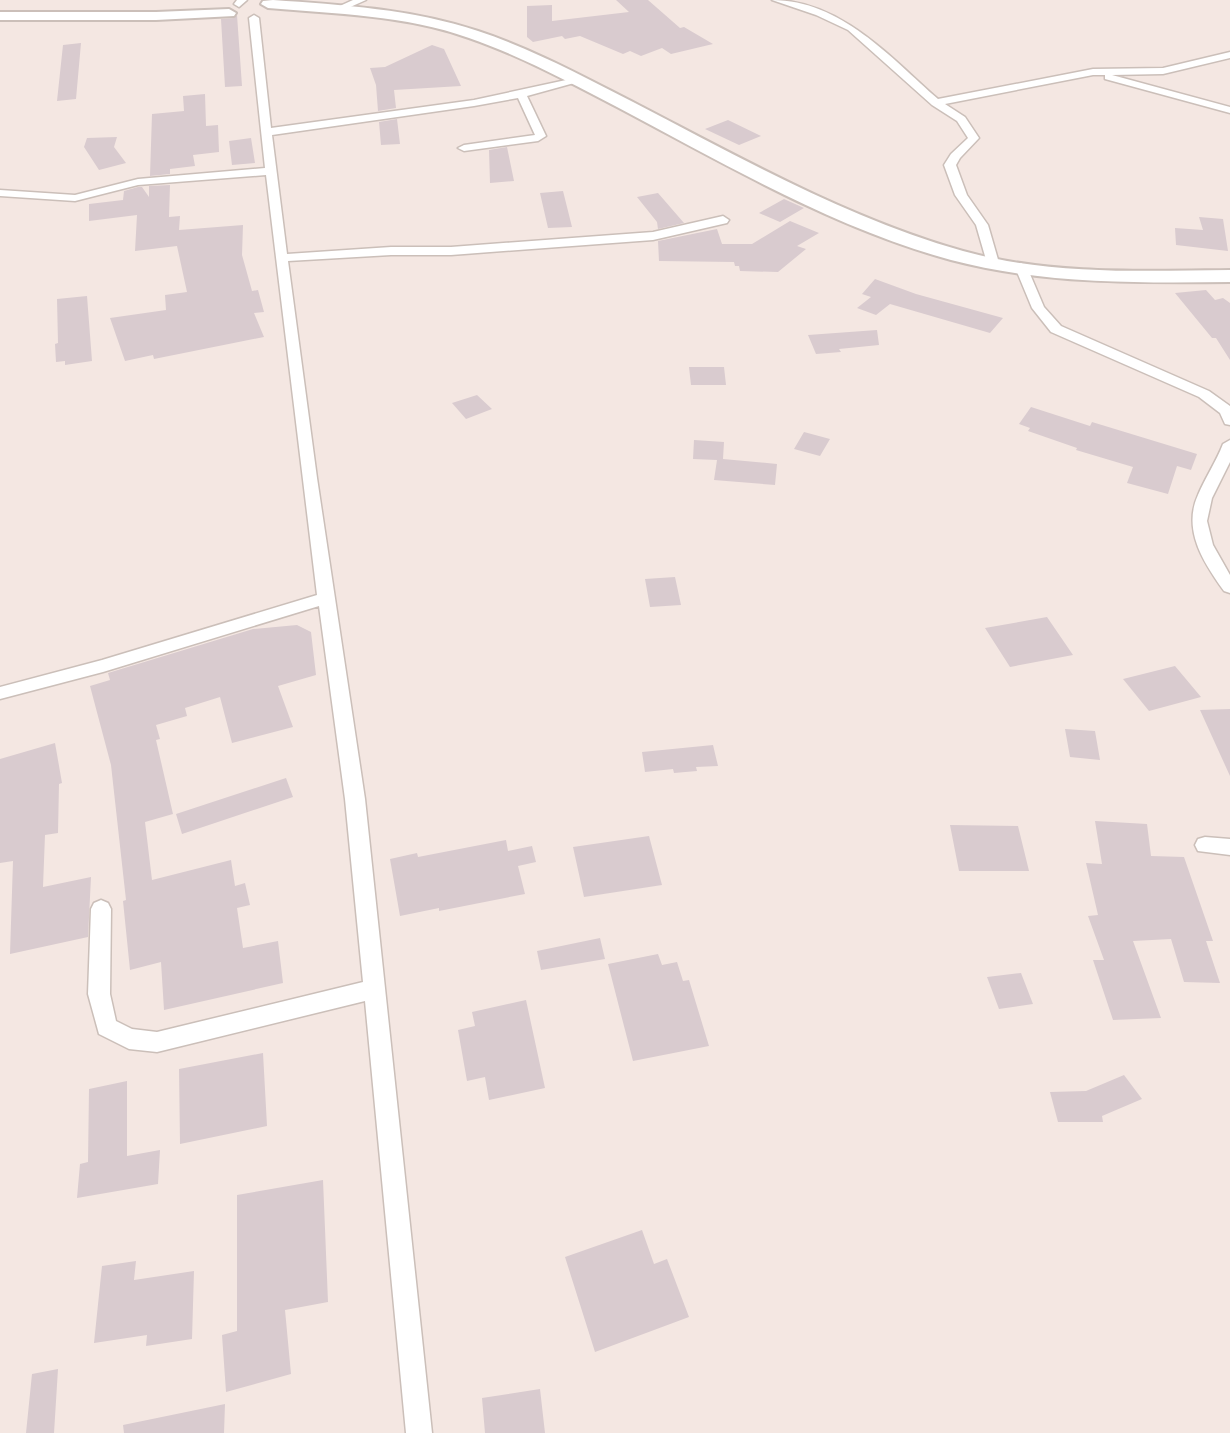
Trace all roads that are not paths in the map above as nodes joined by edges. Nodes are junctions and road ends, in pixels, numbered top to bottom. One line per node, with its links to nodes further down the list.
1 (361, 0): 5 (street)
2 (777, 0): 11 (street)
3 (237, 6): 4 (main road); 6 (main road)
4 (262, 8): 5 (main road); 13 (street)
5 (332, 9): 9 (main road)
6 (0, 16)
7 (1230, 55): 8 (street)
8 (1093, 72): 11 (street); 12 (street)
9 (580, 80): 10 (street); 19 (main road)
10 (521, 94): 13 (street); 14 (street)
11 (936, 103): 19 (street)
12 (1230, 110)
13 (267, 132): 15 (street)
14 (465, 148)
15 (272, 171): 16 (street); 18 (street)
16 (0, 193)
17 (723, 220): 18 (street)
18 (283, 258): 25 (street)
19 (993, 263): 20 (main road)
20 (1021, 267): 21 (main road); 22 (street)
21 (1230, 276)
22 (1230, 421)
23 (1230, 444): 24 (street)
24 (1230, 587)
25 (326, 598): 26 (street); 30 (street)
26 (0, 693)
27 (1205, 845): 28 (street)
28 (1230, 847)
29 (101, 909): 30 (street)
30 (374, 989): 31 (street)
31 (419, 1433)

